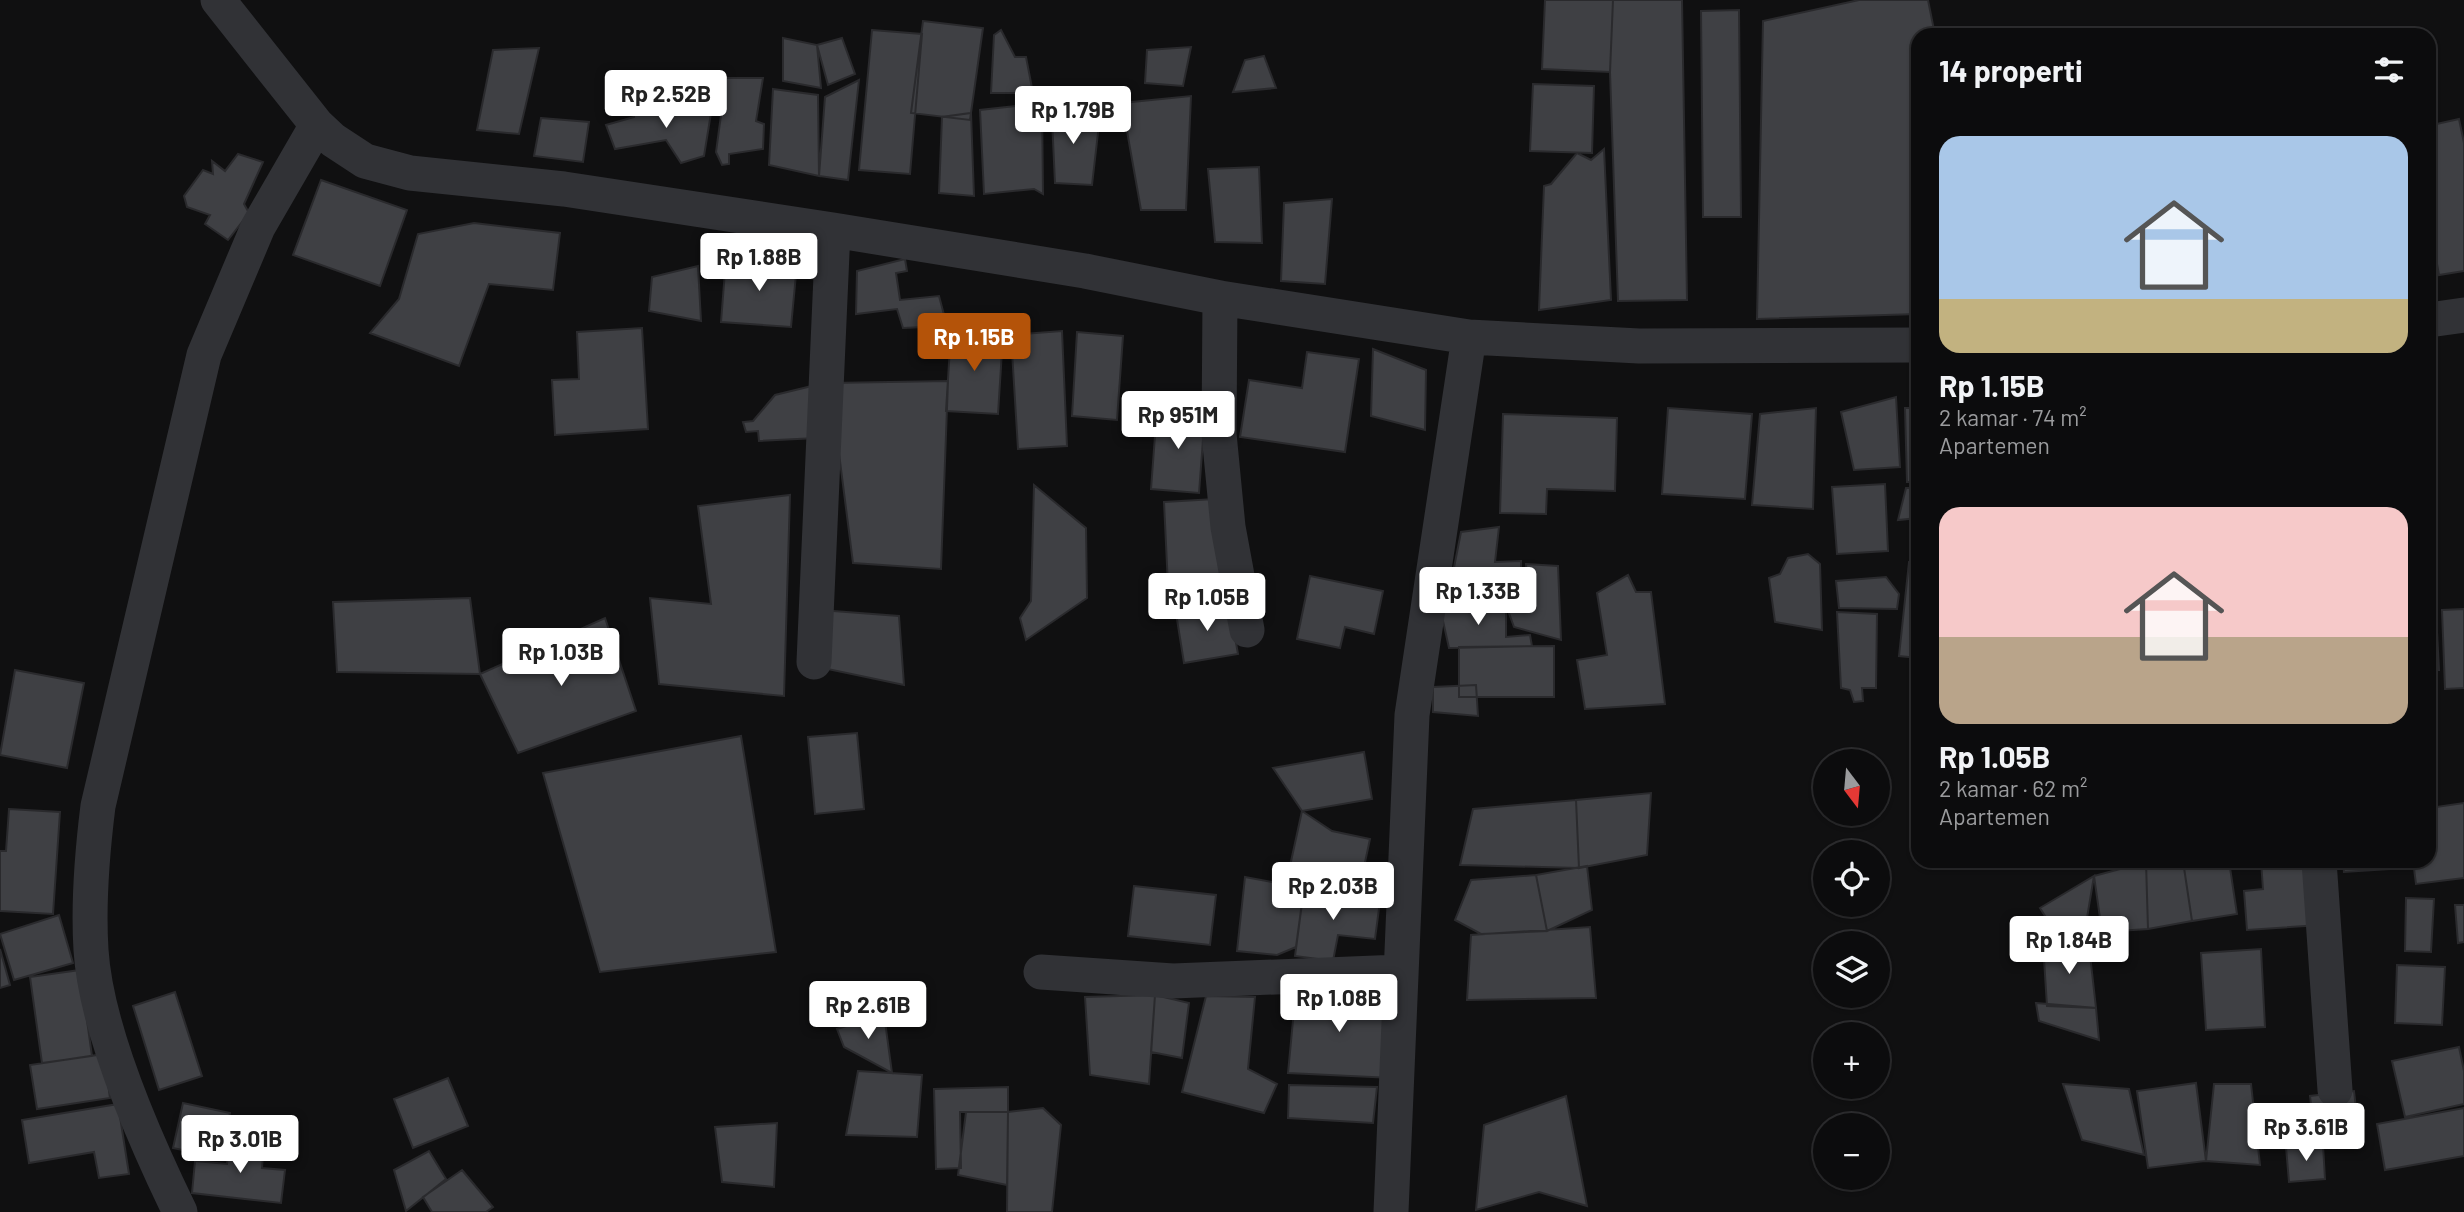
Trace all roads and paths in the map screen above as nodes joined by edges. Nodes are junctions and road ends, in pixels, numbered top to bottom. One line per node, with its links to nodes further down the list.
1 (218, 0): 2 (street)
2 (317, 125): 3 (street); 15 (street)
3 (833, 230): 4 (street); 10 (street)
4 (1220, 298): 7 (street); 9 (street)
5 (2464, 315): 6 (street)
6 (2436, 319)
7 (1469, 337): 8 (street); 13 (street)
8 (1911, 345)
9 (1247, 630)
10 (814, 662)
11 (2319, 868): 14 (street)
12 (1041, 972): 13 (street)
13 (1400, 972): 16 (street)
14 (2335, 1090)
15 (180, 1212)
16 (1391, 1212)

